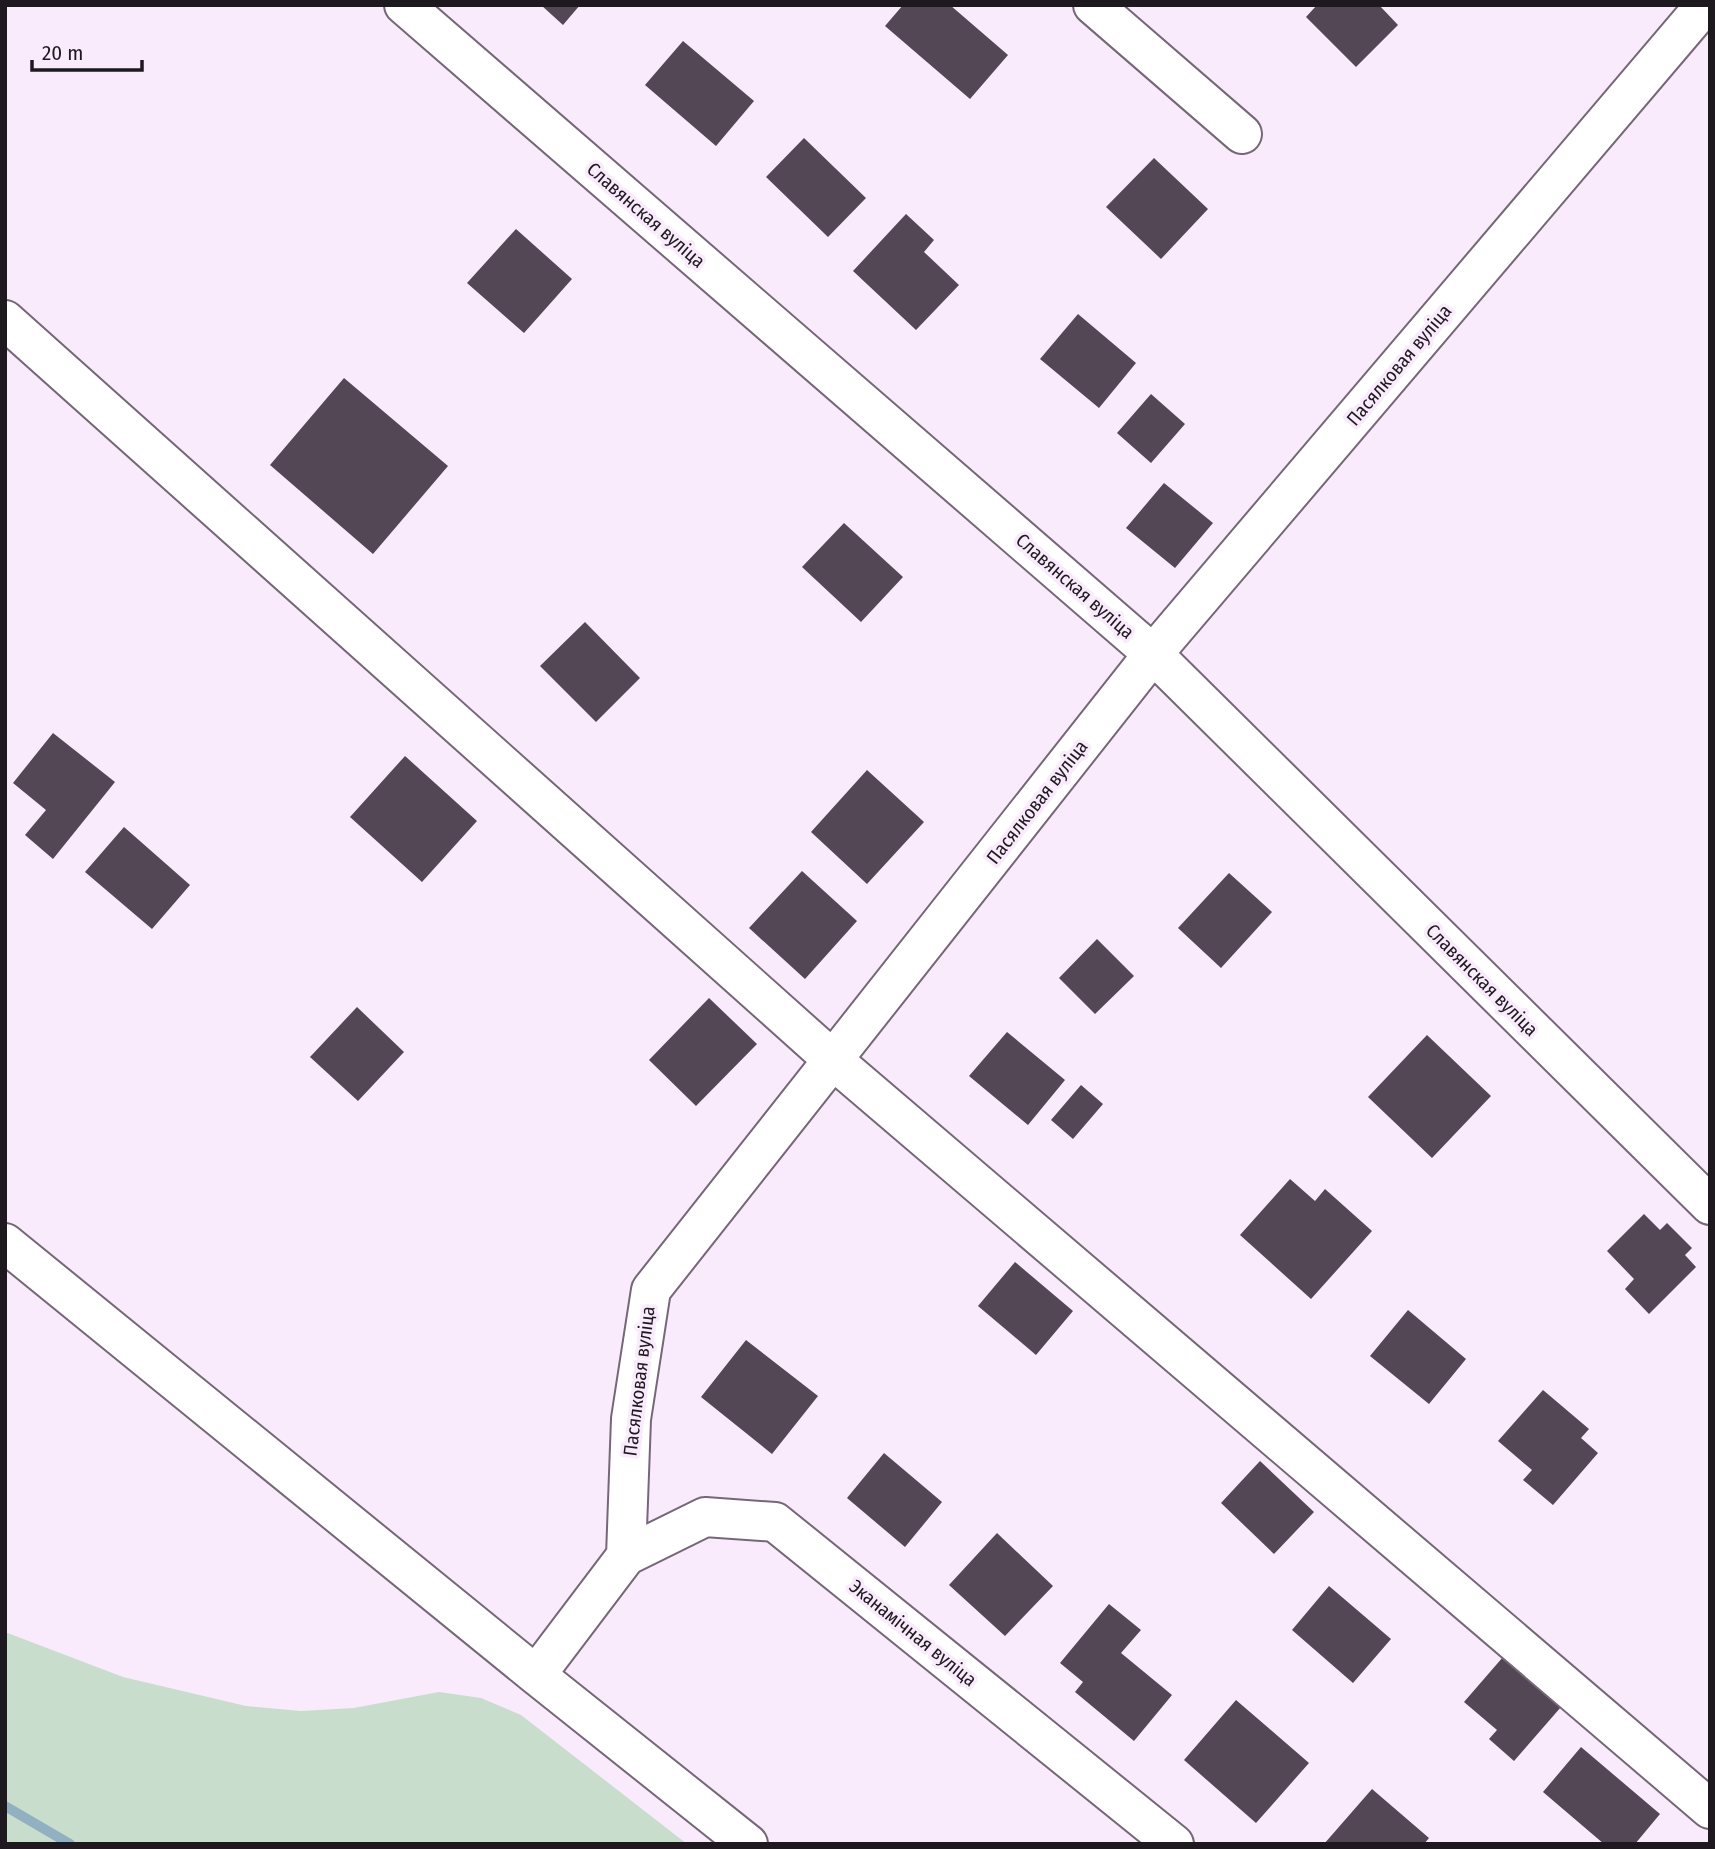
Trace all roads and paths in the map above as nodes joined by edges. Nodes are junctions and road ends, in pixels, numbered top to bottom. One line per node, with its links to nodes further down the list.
1 (404, 5): 6 (street, Славянская вуліца)
2 (1093, 5): 4 (street)
3 (1705, 5): 6 (street, Пасялковая вуліца)
4 (1242, 134)
5 (5, 320): 7 (street)
6 (1153, 654): 7 (street, Пасялковая вуліца); 8 (street, Славянская вуліца)
7 (833, 1060): 10 (street, Пасялковая вуліца); 12 (street)
8 (1710, 1205)
9 (5, 1243): 11 (street)
10 (626, 1556): 11 (street); 14 (street, Эканамічная вуліца)
11 (536, 1675): 13 (street)
12 (1710, 1809)
13 (748, 1844)
14 (1174, 1844)

